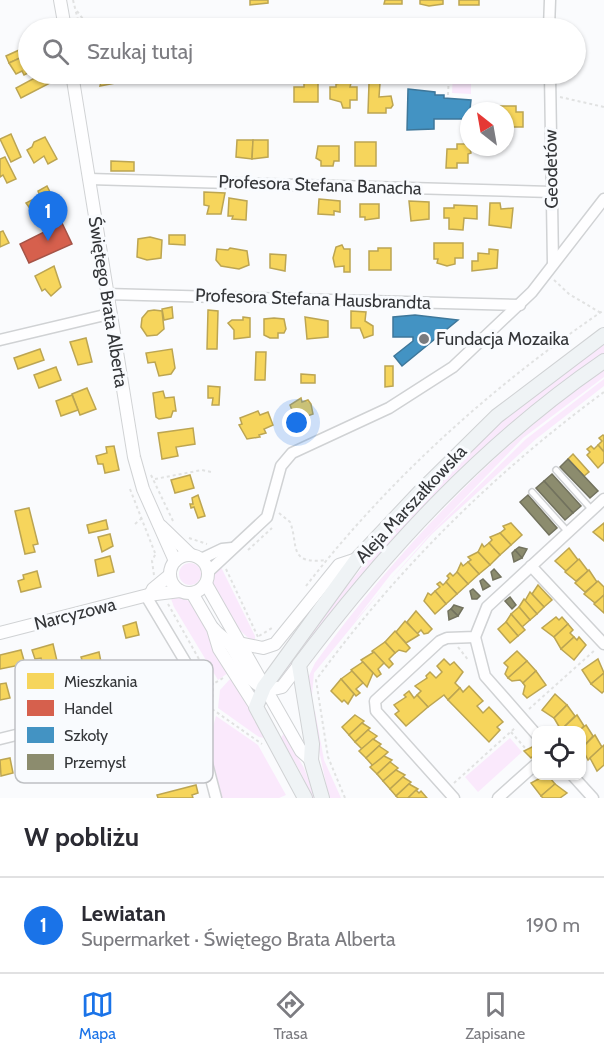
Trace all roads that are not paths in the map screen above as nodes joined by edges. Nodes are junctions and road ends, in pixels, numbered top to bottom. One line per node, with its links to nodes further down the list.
1 (60, 0): 3 (street)
2 (550, 0): 4 (street)
3 (63, 18)
4 (549, 18)
5 (74, 84): 7 (street, Świętego Brata Alberta)
6 (550, 84): 8 (street, Geodetów)
7 (89, 179): 8 (street, Profesora Stefana Banacha); 11 (street, Świętego Brata Alberta)
8 (551, 192): 10 (street, Geodetów)
9 (604, 198): 10 (street)
10 (549, 269): 12 (street)
11 (106, 294): 12 (street, Profesora Stefana Hausbrandta); 13 (street, Świętego Brata Alberta)
12 (520, 305): 23 (street)
13 (109, 314): 15 (street); 21 (street, Świętego Brata Alberta)
14 (604, 335): 25 (main road, Aleja Marszałkowska)
15 (0, 340)
16 (604, 361): 38 (main road, Aleja Marszałkowska)
17 (556, 470): 20 (lane)
18 (532, 492): 22 (lane)
19 (604, 499): 20 (street)
20 (592, 510): 22 (street)
21 (168, 525): 24 (street, Świętego Brata Alberta); 26 (street, Świętego Brata Alberta)
22 (568, 532): 27 (street)
23 (232, 548): 24 (street); 29 (street)
24 (196, 557): 26 (street); 29 (street)
25 (357, 559): 35 (street); 39 (main road, Aleja Marszałkowska)
26 (175, 561): 28 (street)
27 (531, 566): 34 (street); 36 (street)
28 (170, 575): 30 (street); 31 (street)
29 (207, 578): 30 (street); 35 (street)
30 (186, 592): 31 (street, Narcyzowa); 32 (street)
31 (148, 595): 33 (street, Narcyzowa); 37 (street)
32 (213, 628): 39 (street); 40 (street)
33 (0, 633)
34 (475, 637): 41 (street); 48 (street)
35 (239, 643): 39 (street)
36 (602, 645)
37 (185, 660)
38 (299, 665): 39 (street); 44 (main road)
39 (264, 687): 40 (main road, Aleja Marszałkowska); 44 (street)
40 (256, 707): 50 (main road)
41 (532, 728)
42 (15, 736): 43 (street)
43 (0, 739)
44 (311, 760): 51 (main road)
45 (532, 768): 52 (street)
46 (577, 780): 53 (street)
47 (212, 783): 49 (street)
48 (450, 794)
49 (216, 798)
50 (305, 798)
51 (322, 798)
52 (498, 798)
53 (593, 798)

